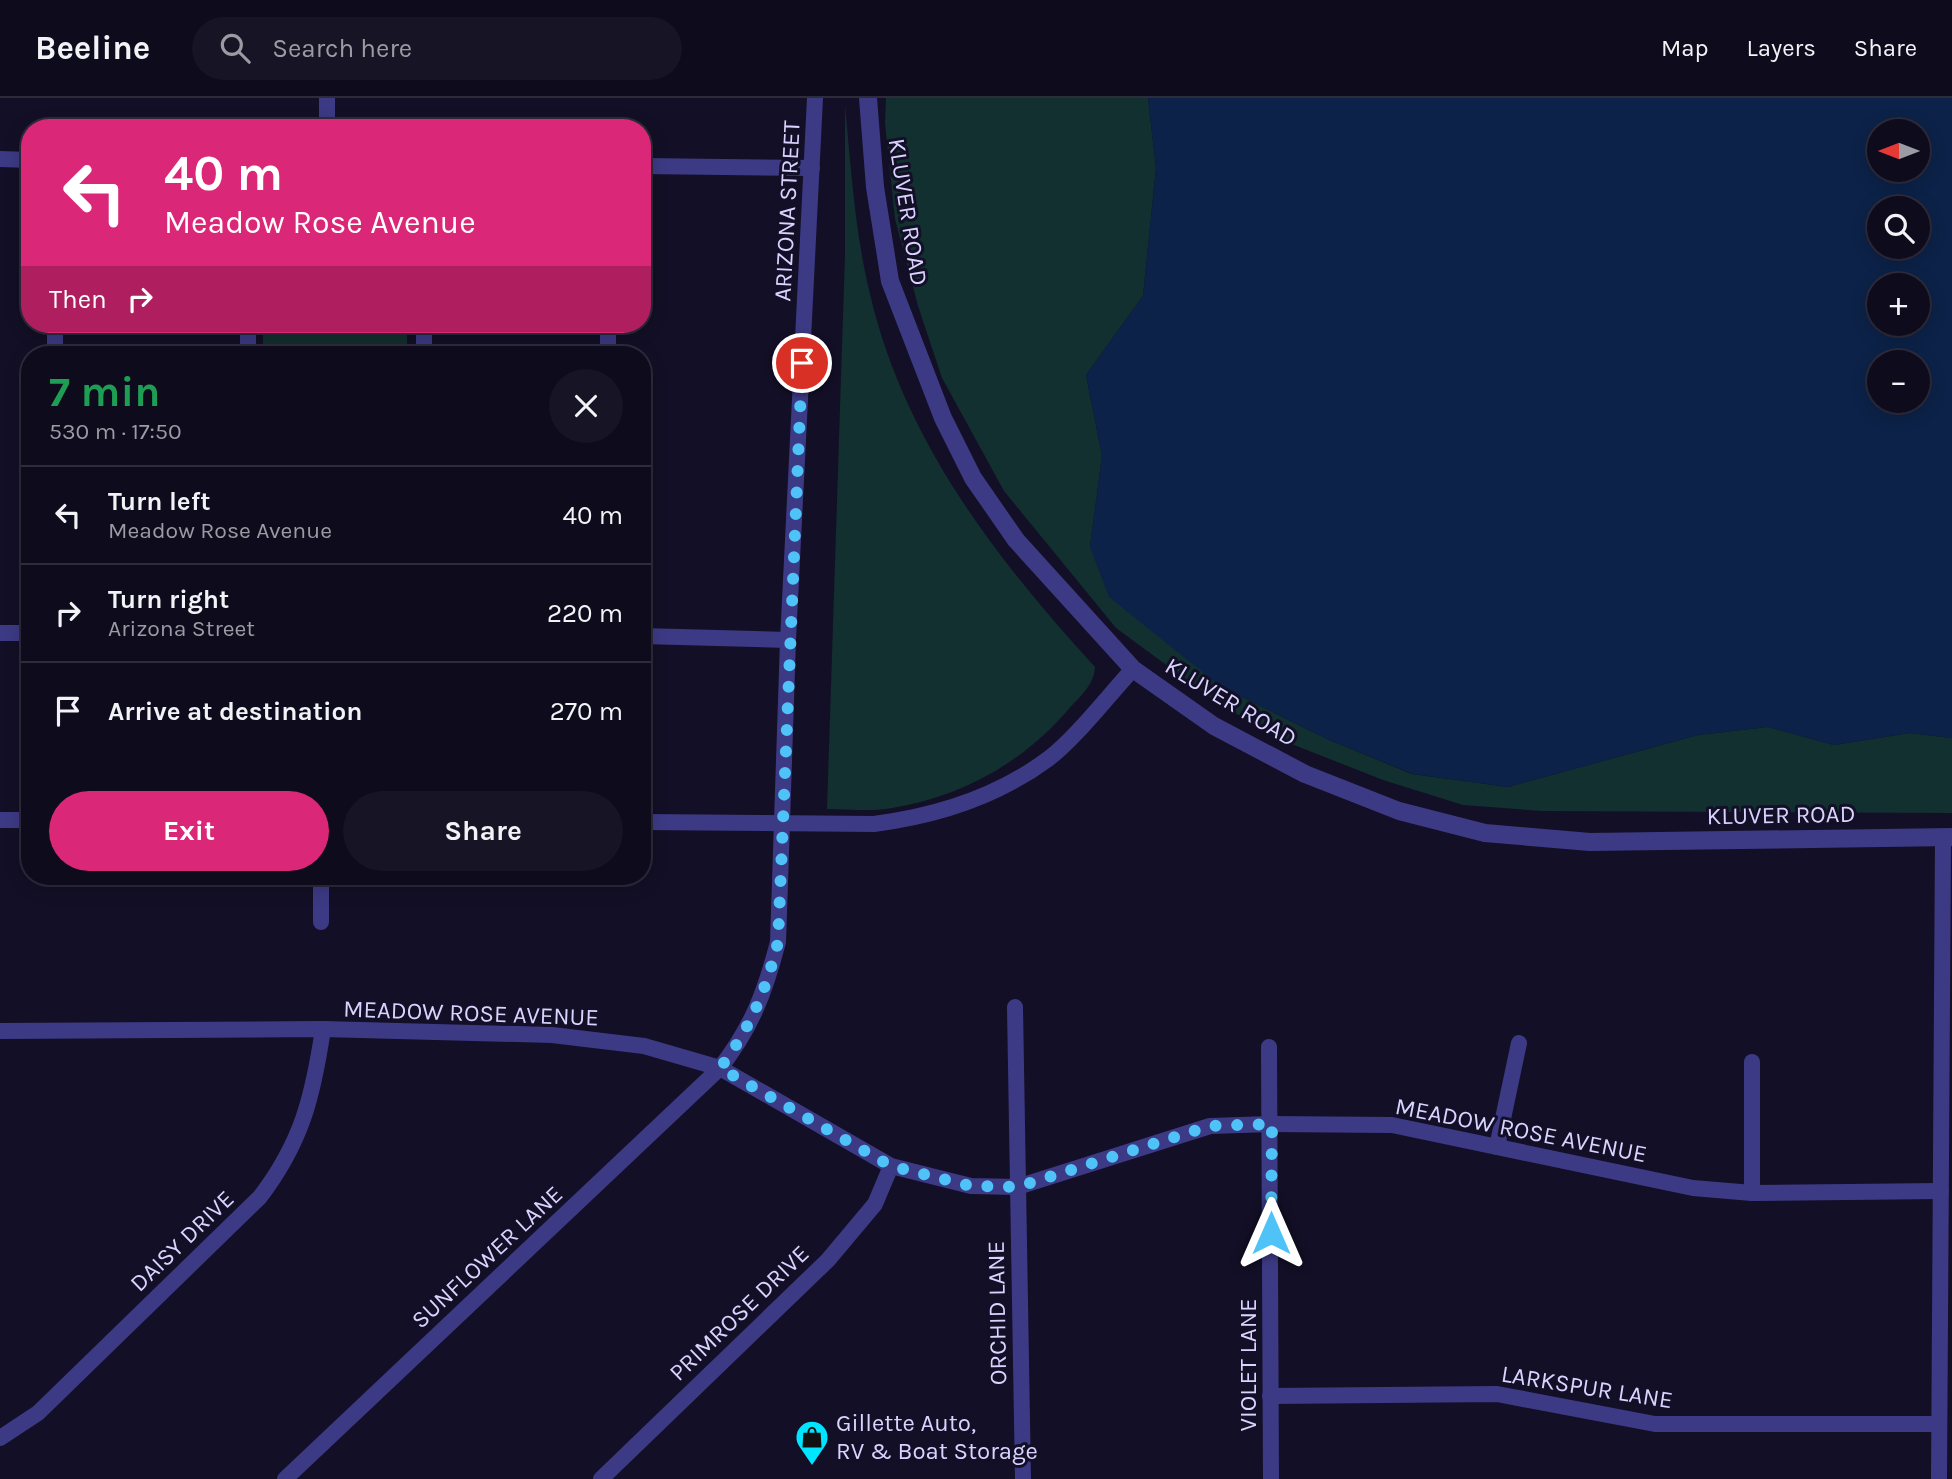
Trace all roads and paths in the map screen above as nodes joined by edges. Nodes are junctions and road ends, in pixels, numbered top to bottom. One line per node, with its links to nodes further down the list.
1 (327, 98): 4 (street)
2 (815, 98): 8 (street, ARIZONA STREET)
3 (868, 98): 13 (street, KLUVER ROAD)
4 (327, 119)
5 (0, 159): 6 (street)
6 (21, 159)
7 (651, 166): 8 (street)
8 (812, 168): 12 (street, ARIZONA STREET)
9 (0, 632): 10 (street)
10 (21, 633)
11 (651, 636): 12 (street)
12 (788, 640): 17 (street, ARIZONA STREET)
13 (1133, 669): 17 (street); 18 (street, KLUVER ROAD)
14 (0, 820): 15 (street)
15 (21, 820)
16 (651, 822): 17 (street)
17 (782, 822): 27 (street, ARIZONA STREET)
18 (1947, 837): 28 (street, KLUVER ROAD)
19 (321, 885): 20 (street)
20 (321, 922)
21 (1015, 1007): 32 (street, ORCHID LANE)
22 (323, 1029): 23 (street, MEADOW ROSE AVENUE); 27 (street, MEADOW ROSE AVENUE); 37 (street, DAISY DRIVE)
23 (0, 1031)
24 (1520, 1043): 30 (street)
25 (1269, 1046): 29 (street, VIOLET LANE)
26 (1752, 1062): 34 (street)
27 (720, 1068): 31 (street, MEADOW ROSE AVENUE); 39 (street, SUNFLOWER LANE)
28 (1947, 1079): 33 (street, KLUVER ROAD)
29 (1272, 1124): 30 (street, MEADOW ROSE AVENUE); 32 (street, MEADOW ROSE AVENUE); 35 (street, VIOLET LANE)
30 (1497, 1147): 34 (street, MEADOW ROSE AVENUE)
31 (891, 1166): 32 (street, MEADOW ROSE AVENUE); 38 (street, PRIMROSE DRIVE)
32 (1017, 1187): 41 (street, ORCHID LANE)
33 (1941, 1191): 34 (street, MEADOW ROSE AVENUE); 36 (street, KLUVER ROAD)
34 (1752, 1192)
35 (1270, 1396): 36 (street, LARKSPUR LANE); 42 (street, VIOLET LANE)
36 (1939, 1424): 43 (street, KLUVER ROAD)
37 (0, 1438)
38 (618, 1472): 40 (street, PRIMROSE DRIVE)
39 (285, 1479)
40 (601, 1479)
41 (1023, 1479)
42 (1271, 1479)
43 (1939, 1479)

